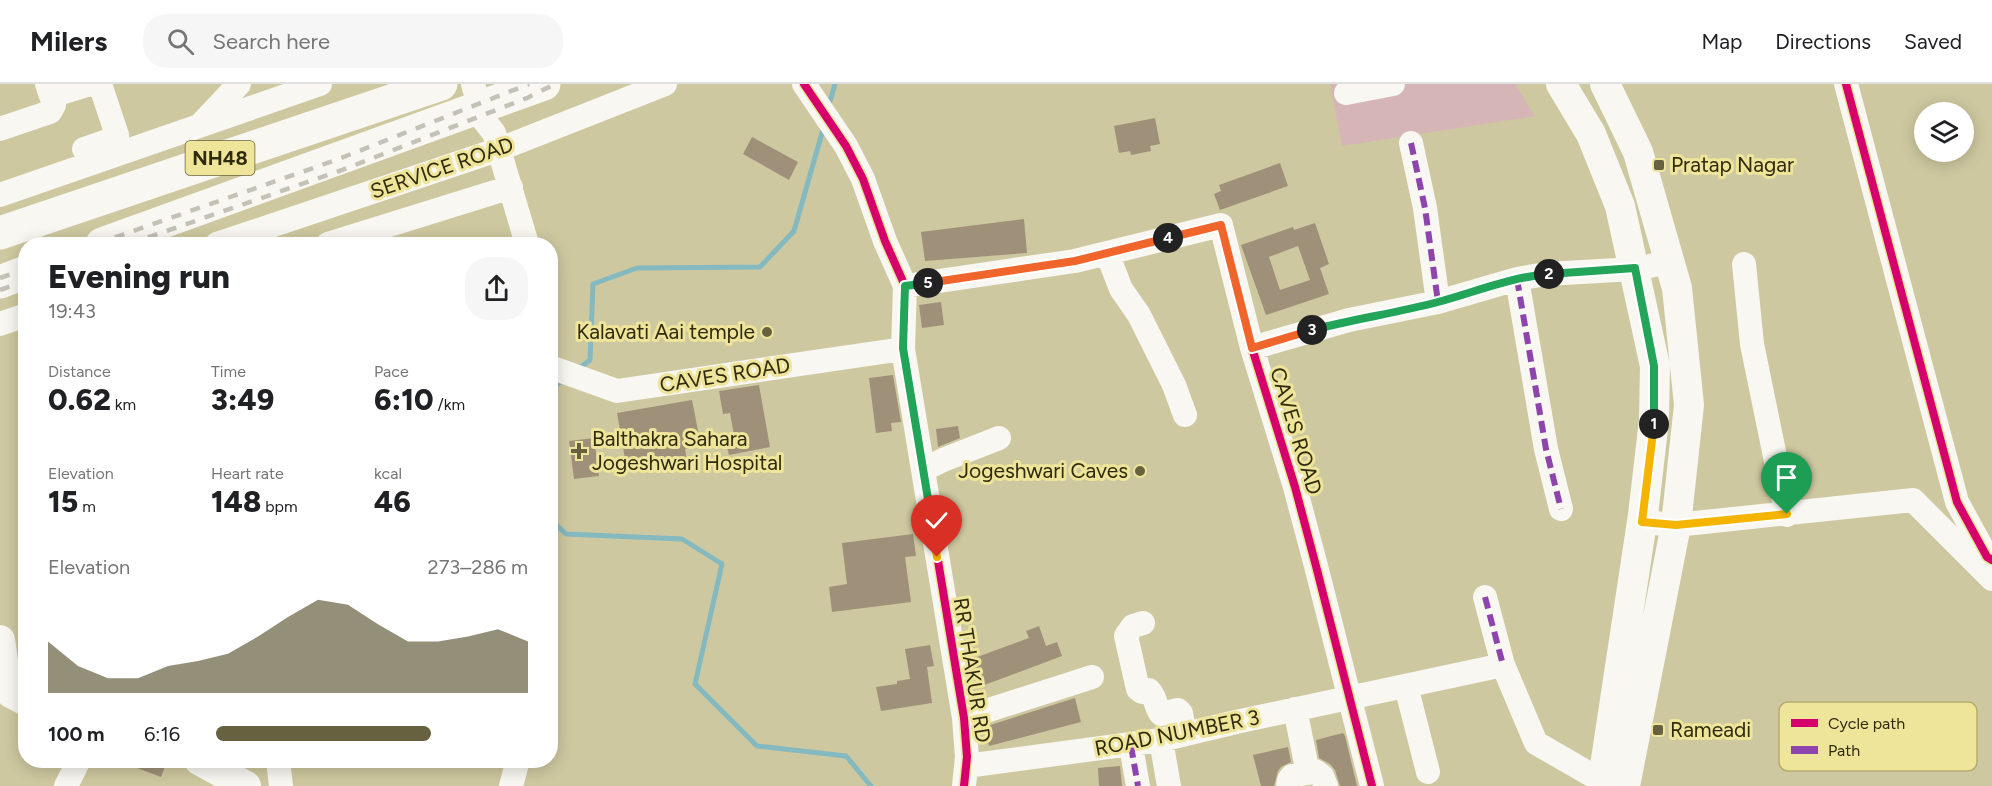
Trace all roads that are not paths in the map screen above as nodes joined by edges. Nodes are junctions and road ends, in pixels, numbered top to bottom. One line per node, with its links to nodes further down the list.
1 (90, 84): 13 (street)
2 (100, 84): 20 (street)
3 (239, 84): 16 (street)
4 (320, 84): 16 (street)
5 (441, 84): 23 (highway, NH48)
6 (665, 84): 18 (street, SERVICE ROAD)
7 (1393, 84): 14 (street)
8 (1561, 84): 31 (main road)
9 (1605, 84): 29 (main road)
10 (1846, 84): 49 (street)
11 (806, 87): 35 (street, RR THAKUR RD)
12 (515, 88): 15 (highway, NH48); 18 (street)
13 (49, 90): 17 (street)
14 (1346, 93)
15 (471, 98): 18 (street); 24 (highway, NH48)
16 (200, 126): 22 (street)
17 (0, 129)
18 (497, 141): 21 (street); 25 (street, SERVICE ROAD)
19 (1411, 143): 36 (street)
20 (0, 180)
21 (511, 187): 26 (street); 27 (street)
22 (0, 195)
23 (0, 233)
24 (120, 237)
25 (236, 237)
26 (350, 237)
27 (525, 237)
28 (1107, 253): 35 (street, CAVES ROAD); 40 (street, CAVES ROAD); 42 (street)
29 (1669, 262): 31 (street); 48 (main road)
30 (1744, 264): 46 (street)
31 (1635, 268): 33 (street); 47 (main road)
32 (18, 275): 34 (highway)
33 (1517, 279): 36 (street); 45 (street)
34 (0, 282)
35 (905, 286): 39 (street, RR THAKUR RD)
36 (1438, 302): 40 (street)
37 (18, 318): 38 (street)
38 (0, 324)
39 (903, 348): 41 (street, CAVES ROAD); 44 (street, RR THAKUR RD)
40 (1252, 348): 58 (street, CAVES ROAD)
41 (558, 370)
42 (1185, 415)
43 (999, 438): 44 (street)
44 (923, 470): 60 (street, RR THAKUR RD)
45 (1561, 509)
46 (1787, 514): 48 (street); 50 (street)
47 (1642, 522): 48 (street); 71 (main road)
48 (1676, 525): 71 (main road)
49 (1992, 560)
50 (1992, 579)
51 (1485, 597): 54 (street)
52 (1143, 623): 61 (street)
53 (0, 640): 57 (main road)
54 (1503, 665): 56 (street, ROAD NUMBER 3); 71 (street)
55 (1092, 677): 60 (street)
56 (1406, 686): 58 (street, ROAD NUMBER 3); 68 (street)
57 (18, 697)
58 (1350, 698): 59 (street, ROAD NUMBER 3); 79 (street, CAVES ROAD)
59 (1295, 710): 61 (street, ROAD NUMBER 3); 70 (street)
60 (964, 718): 69 (street, RR THAKUR RD)
61 (1185, 734): 62 (street, ROAD NUMBER 3)
62 (1161, 740): 63 (street, ROAD NUMBER 3); 77 (street)
63 (1131, 746): 69 (street, ROAD NUMBER 3); 76 (street)
64 (76, 768): 72 (street)
65 (213, 768): 73 (main road)
66 (279, 768): 74 (street)
67 (516, 768): 75 (street)
68 (1428, 772)
69 (965, 776)
70 (1317, 779): 78 (street)
71 (1597, 782)
72 (66, 786)
73 (246, 786)
74 (281, 786)
75 (511, 786)
76 (1138, 786)
77 (1169, 786)
78 (1288, 786)
79 (1372, 786)

